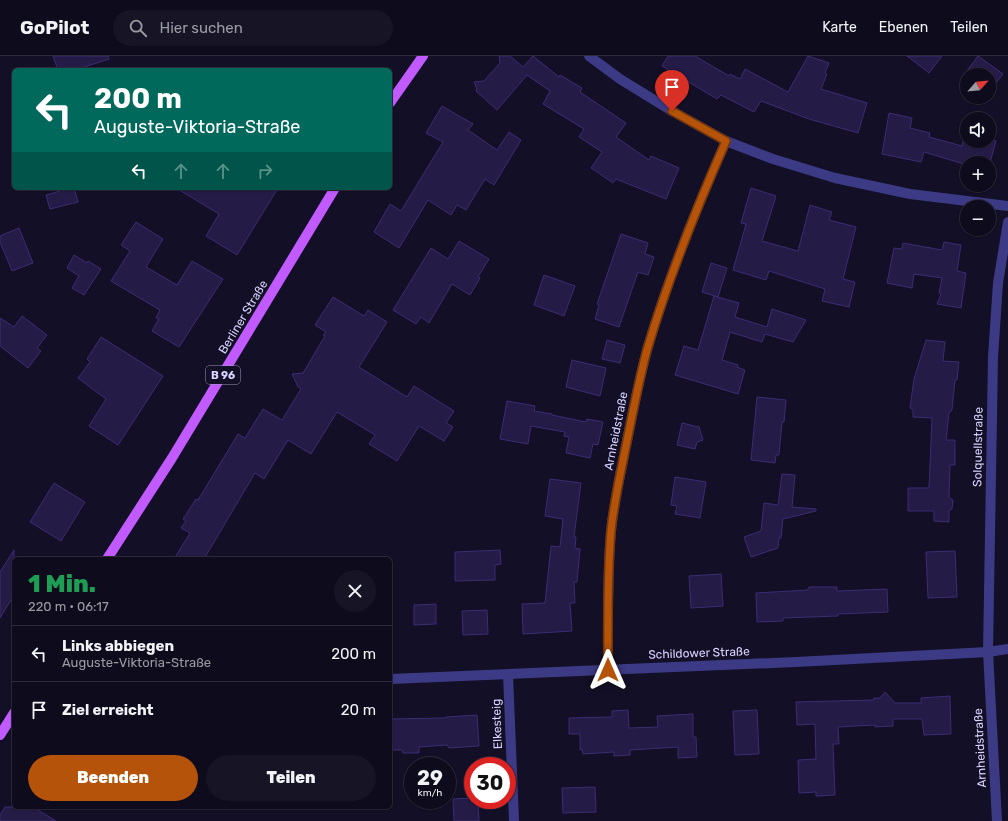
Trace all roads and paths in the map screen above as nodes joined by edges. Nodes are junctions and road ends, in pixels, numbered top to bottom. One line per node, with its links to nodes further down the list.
1 (422, 56): 3 (main road)
2 (589, 56): 4 (street)
3 (392, 100)
4 (726, 141): 6 (street); 11 (street, Arnheidstraße)
5 (334, 190): 8 (main road, Berliner Straße / B 96)
6 (1008, 206)
7 (1008, 222): 10 (street, Solquellstraße)
8 (108, 557)
9 (1008, 649): 10 (street, Schildower Straße)
10 (988, 652): 11 (street, Schildower Straße); 12 (street, Solquellstraße)
11 (608, 670): 13 (street, Schildower Straße)
12 (989, 673): 18 (street, Arnheidstraße)
13 (508, 674): 14 (street, Schildower Straße); 17 (street, Elkesteig)
14 (392, 679)
15 (12, 716): 16 (main road)
16 (0, 736)
17 (514, 821)
18 (997, 821)

